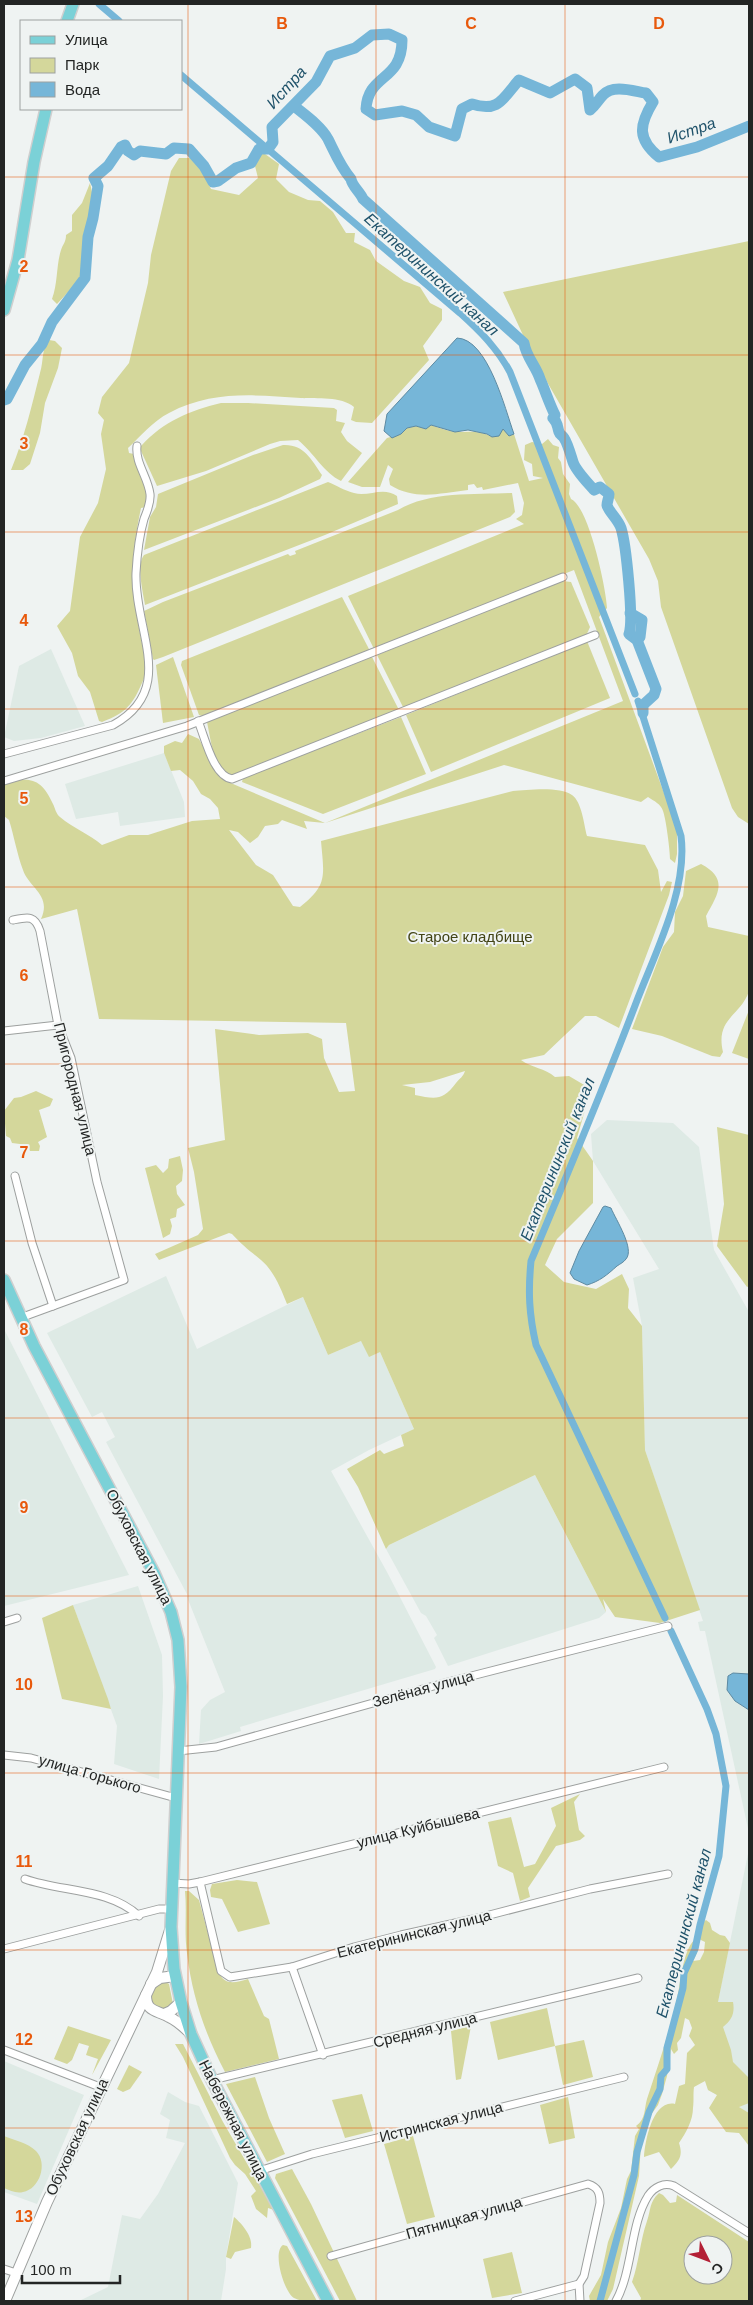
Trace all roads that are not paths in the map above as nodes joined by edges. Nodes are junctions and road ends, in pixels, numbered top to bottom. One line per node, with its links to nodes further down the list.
1 (73, 4): 2 (main road)
2 (68, 20)
3 (46, 110): 4 (main road)
4 (4, 310)
5 (137, 446): 9 (street)
6 (563, 577): 8 (street)
7 (595, 635): 8 (street)
8 (198, 721): 10 (street)
9 (4, 754)
10 (4, 781)
11 (13, 920): 12 (street, Пригородная улица)
12 (58, 1025): 13 (street); 16 (street, Пригородная улица)
13 (4, 1030)
14 (15, 1176): 16 (street)
15 (4, 1280): 17 (main road, Обуховская улица)
16 (53, 1306): 17 (street)
17 (20, 1318): 21 (main road, Обуховская улица)
18 (17, 1618): 19 (street)
19 (4, 1622)
20 (668, 1626): 21 (street, Зелёная улица)
21 (178, 1751): 24 (main road, Обуховская улица)
22 (4, 1755): 24 (street, улица Горького)
23 (664, 1767): 27 (street, улица Куйбышева)
24 (176, 1798): 28 (main road, Обуховская улица)
25 (668, 1874): 33 (street, Екатерининская улица)
26 (24, 1879): 30 (street)
27 (200, 1882): 28 (street, улица Куйбышева); 33 (street, Екатерининская улица)
28 (172, 1883): 29 (main road, Обуховская улица)
29 (170, 1909): 30 (street); 31 (main road, Обуховская улица)
30 (139, 1916): 32 (street)
31 (171, 1927): 34 (main road, Набережная улица); 36 (street)
32 (4, 1949)
33 (292, 1967): 43 (street)
34 (175, 1976): 36 (street); 38 (main road, Набережная улица)
35 (638, 1978): 43 (street, Средняя улица)
36 (150, 1985): 37 (street)
37 (146, 1995): 39 (street); 40 (street, Обуховская улица)
38 (181, 2002): 39 (street); 41 (main road, Набережная улица)
39 (159, 2013): 40 (street); 41 (street)
40 (129, 2030): 46 (street, Обуховская улица)
41 (191, 2034): 45 (main road, Набережная улица)
42 (4, 2050): 46 (street)
43 (323, 2055): 45 (street, Средняя улица)
44 (624, 2077): 47 (street, Истринская улица)
45 (212, 2080): 47 (main road, Набережная улица)
46 (100, 2088): 51 (street, Обуховская улица)
47 (259, 2171): 54 (main road, Набережная улица)
48 (749, 2233): 57 (street)
49 (331, 2256): 52 (street, Пятницкая улица)
50 (4, 2269): 51 (street)
51 (16, 2273): 53 (street, Обуховская улица)
52 (579, 2284): 55 (street); 56 (street)
53 (5, 2301)
54 (328, 2301)
55 (515, 2301)
56 (580, 2301)
57 (616, 2301)

